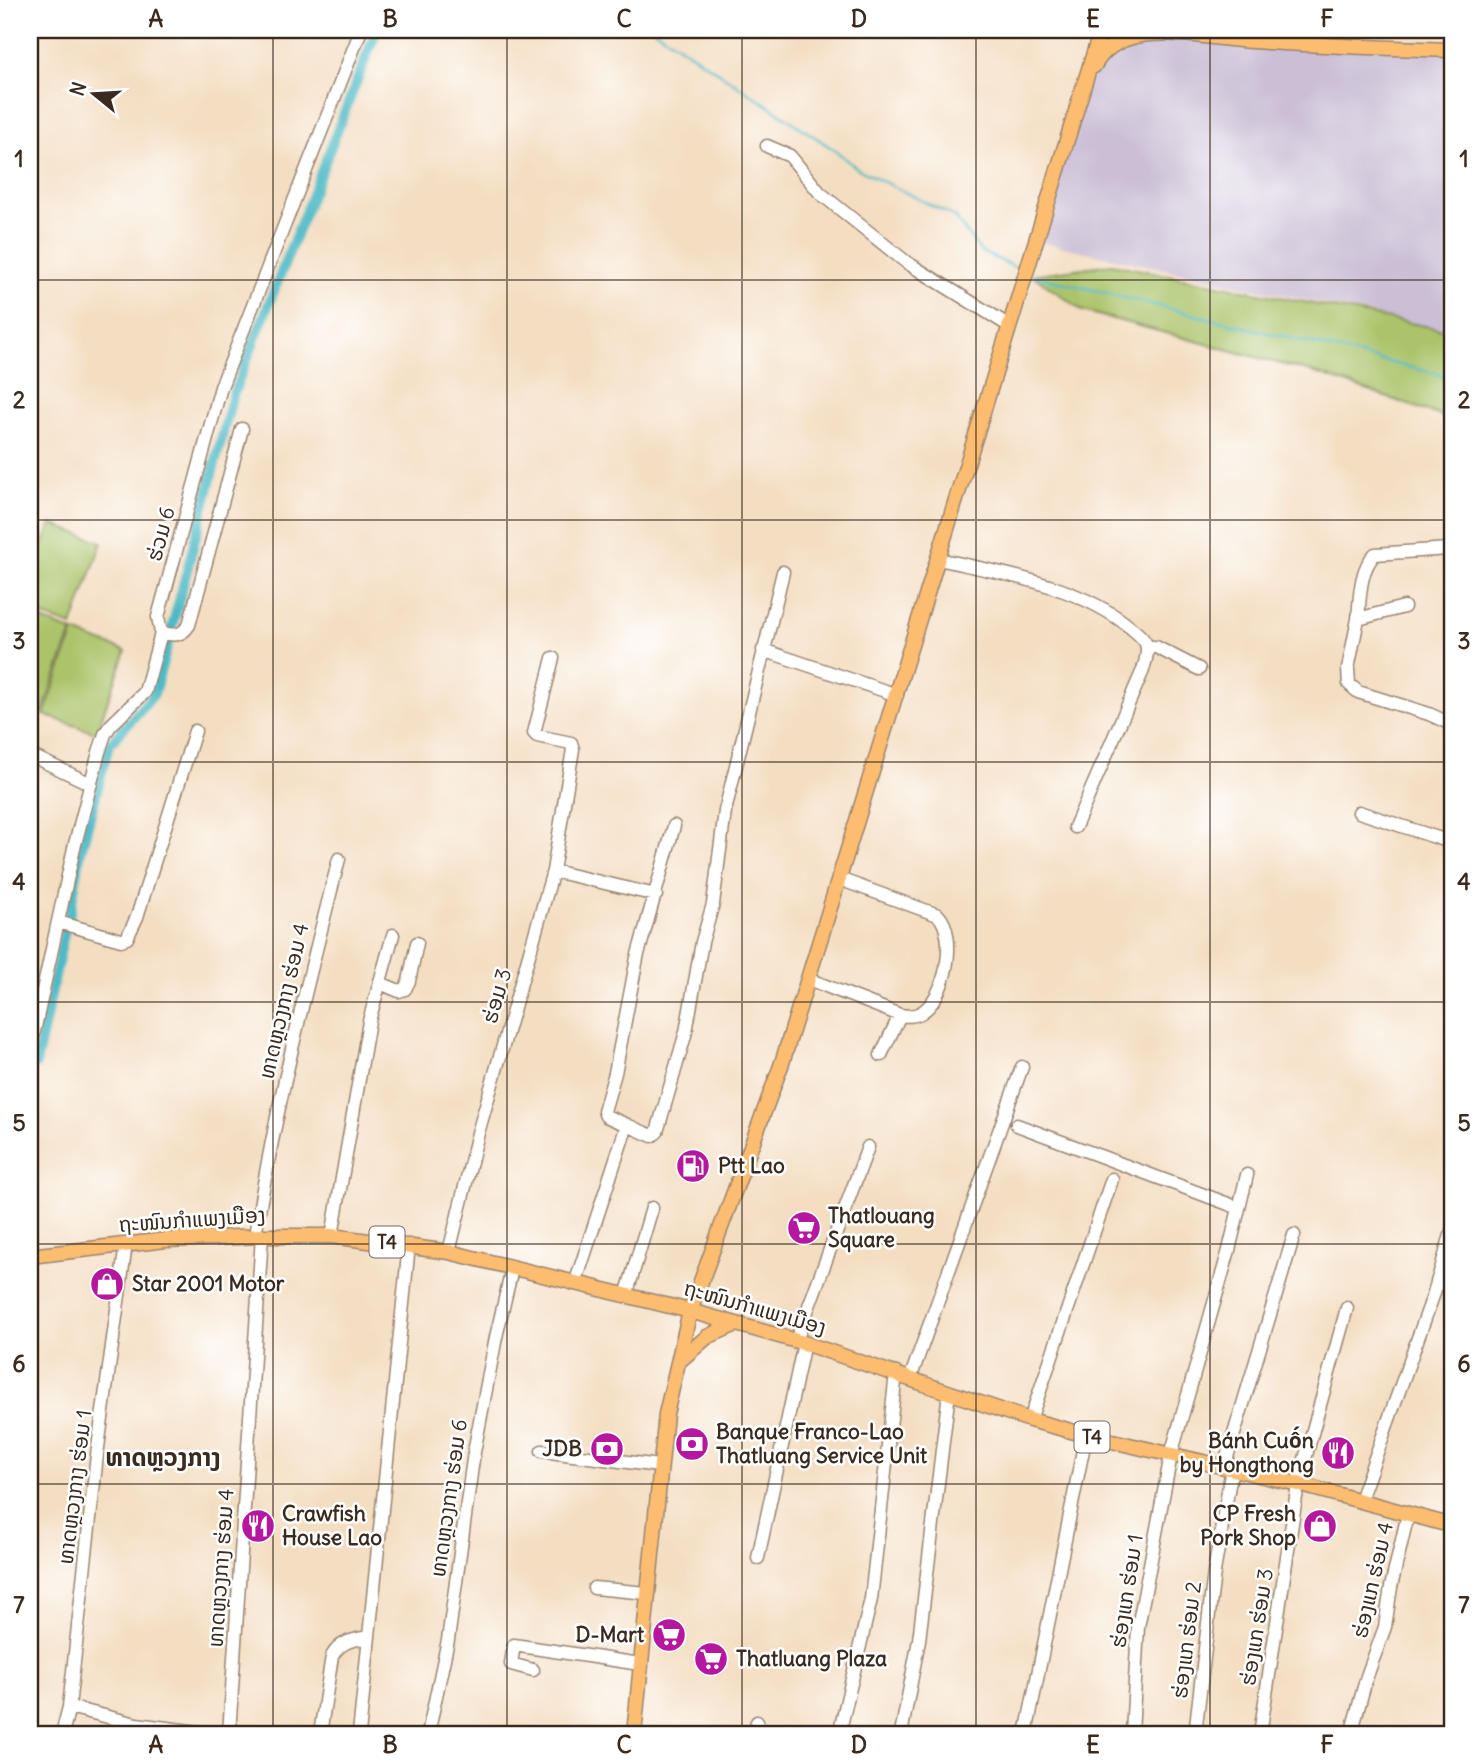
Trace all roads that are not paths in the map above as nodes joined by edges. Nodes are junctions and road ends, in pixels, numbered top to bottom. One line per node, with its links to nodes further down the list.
1 (361, 30): 15 (street, ຮ່ວມ 6)
2 (1101, 30): 6 (main road)
3 (1154, 30): 4 (main road)
4 (1171, 35): 5 (main road); 6 (main road)
5 (1453, 50)
6 (1077, 102): 8 (main road)
7 (767, 146): 8 (street)
8 (1008, 325): 11 (main road)
9 (242, 429): 15 (street)
10 (1449, 549): 14 (street)
11 (939, 559): 16 (street); 20 (main road)
12 (783, 572): 17 (street)
13 (1404, 607): 14 (street)
14 (1358, 619): 21 (street)
15 (161, 633): 24 (street, ຮ່ວມ 6)
16 (1147, 647): 19 (street); 27 (street)
17 (764, 650): 20 (street); 42 (street)
18 (553, 658): 30 (street, ຮ່ອມ 3)
19 (1199, 668)
20 (897, 695): 31 (main road)
21 (1453, 725)
22 (195, 731): 33 (street)
23 (30, 755): 24 (street)
24 (91, 783): 33 (street, ຮ່ວມ 6)
25 (1359, 812): 28 (street)
26 (674, 826): 32 (street)
27 (1075, 827)
28 (1453, 843)
29 (339, 859): 51 (street, ທາດຫຼວງກາງ ຮ່ອມ 4)
30 (553, 871): 32 (street); 55 (street, ຮ່ອມ 3)
31 (839, 880): 36 (main road); 38 (street)
32 (656, 895): 42 (street)
33 (58, 922): 39 (street, ຮ່ວມ 6)
34 (393, 935): 37 (street)
35 (417, 943): 37 (street)
36 (808, 979): 38 (street); 61 (main road)
37 (380, 983): 52 (street)
38 (900, 1016): 40 (street)
39 (30, 1050)
40 (881, 1055)
41 (1023, 1067): 65 (street)
42 (626, 1125): 58 (street)
43 (1017, 1125): 48 (street)
44 (868, 1147): 63 (street)
45 (1247, 1175): 48 (street, ຮ່ອງແກ ຮ່ອມ 1)
46 (1112, 1179): 67 (street)
47 (652, 1208): 59 (street)
48 (1239, 1208): 70 (street, ຮ່ອງແກ ຮ່ອມ 1)
49 (1453, 1228): 74 (street)
50 (1294, 1235): 72 (street, ຮ່ອງແກ ຮ່ອມ 2)
51 (258, 1236): 52 (main road, ຖະໜົນກຳແພງເມືອງ / T4); 53 (main road, ຖະໜົນກຳແພງເມືອງ / T4); 87 (street, ທາດຫຼວງກາງ ຮ່ອມ 4)
52 (332, 1236): 54 (main road, ຖະໜົນກຳແພງເມືອງ / T4)
53 (126, 1244): 56 (main road, ຖະໜົນກຳແພງເມືອງ / T4); 83 (street, ທາດຫຼວງກາງ ຮ່ອມ 1)
54 (408, 1245): 55 (main road, ຖະໜົນກຳແພງເມືອງ / T4); 80 (street)
55 (449, 1252): 57 (main road, ຖະໜົນກຳແພງເມືອງ / T4)
56 (30, 1256)
57 (512, 1269): 58 (main road, ຖະໜົນກຳແພງເມືອງ / T4); 90 (street, ທາດຫຼວງກາງ ຮ່ອມ 6)
58 (575, 1284): 59 (main road, ຖະໜົນກຳແພງເມືອງ / T4)
59 (625, 1296): 61 (main road, ຖະໜົນກຳແພງເມືອງ / T4)
60 (1347, 1308): 73 (street, ຮ່ອງແກ ຮ່ອມ 3)
61 (690, 1311): 62 (main road, ຖະໜົນກຳແພງເມືອງ / T4); 64 (main road)
62 (736, 1324): 63 (main road, ຖະໜົນກຳແພງເມືອງ / T4); 64 (main road)
63 (800, 1342): 65 (main road, ຖະໜົນກຳແພງເມືອງ / T4); 77 (street)
64 (677, 1363): 71 (main road)
65 (903, 1376): 66 (main road, ຖະໜົນກຳແພງເມືອງ / T4); 92 (street)
66 (950, 1392): 67 (main road, ຖະໜົນກຳແພງເມືອງ / T4); 93 (street)
67 (1030, 1420): 68 (main road, ຖະໜົນກຳແພງເມືອງ / T4)
68 (1086, 1435): 70 (main road, ຖະໜົນກຳແພງເມືອງ / T4); 94 (street)
69 (542, 1451): 71 (street)
70 (1171, 1455): 72 (main road, ຖະໜົນກຳແພງເມືອງ / T4); 95 (street, ຮ່ອງແກ ຮ່ອມ 1)
71 (659, 1466): 79 (main road)
72 (1228, 1468): 73 (main road, ຖະໜົນກຳແພງເມືອງ / T4); 96 (street, ຮ່ອງແກ ຮ່ອມ 2)
73 (1298, 1484): 74 (main road, ຖະໜົນກຳແພງເມືອງ / T4); 97 (street, ຮ່ອງແກ ຮ່ອມ 3)
74 (1360, 1500): 75 (main road, ຖະໜົນກຳແພງເມືອງ / T4)
75 (1408, 1514): 76 (main road, ຖະໜົນກຳແພງເມືອງ / T4); 98 (street, ຮ່ອງແກ ຮ່ອມ 4)
76 (1453, 1527)
77 (758, 1558)
78 (594, 1588): 79 (street)
79 (647, 1593): 81 (main road)
80 (368, 1637): 88 (street); 89 (street)
81 (640, 1664): 82 (street); 91 (main road)
82 (533, 1670)
83 (69, 1706): 84 (street); 85 (street, ທາດຫຼວງກາງ ຮ່ອມ 1)
84 (135, 1729): 86 (street)
85 (62, 1734)
86 (214, 1734)
87 (229, 1734)
88 (320, 1734)
89 (359, 1734)
90 (428, 1734)
91 (634, 1734)
92 (839, 1734)
93 (901, 1734)
94 (1026, 1734)
95 (1132, 1734)
96 (1195, 1734)
97 (1260, 1734)
98 (1350, 1734)

